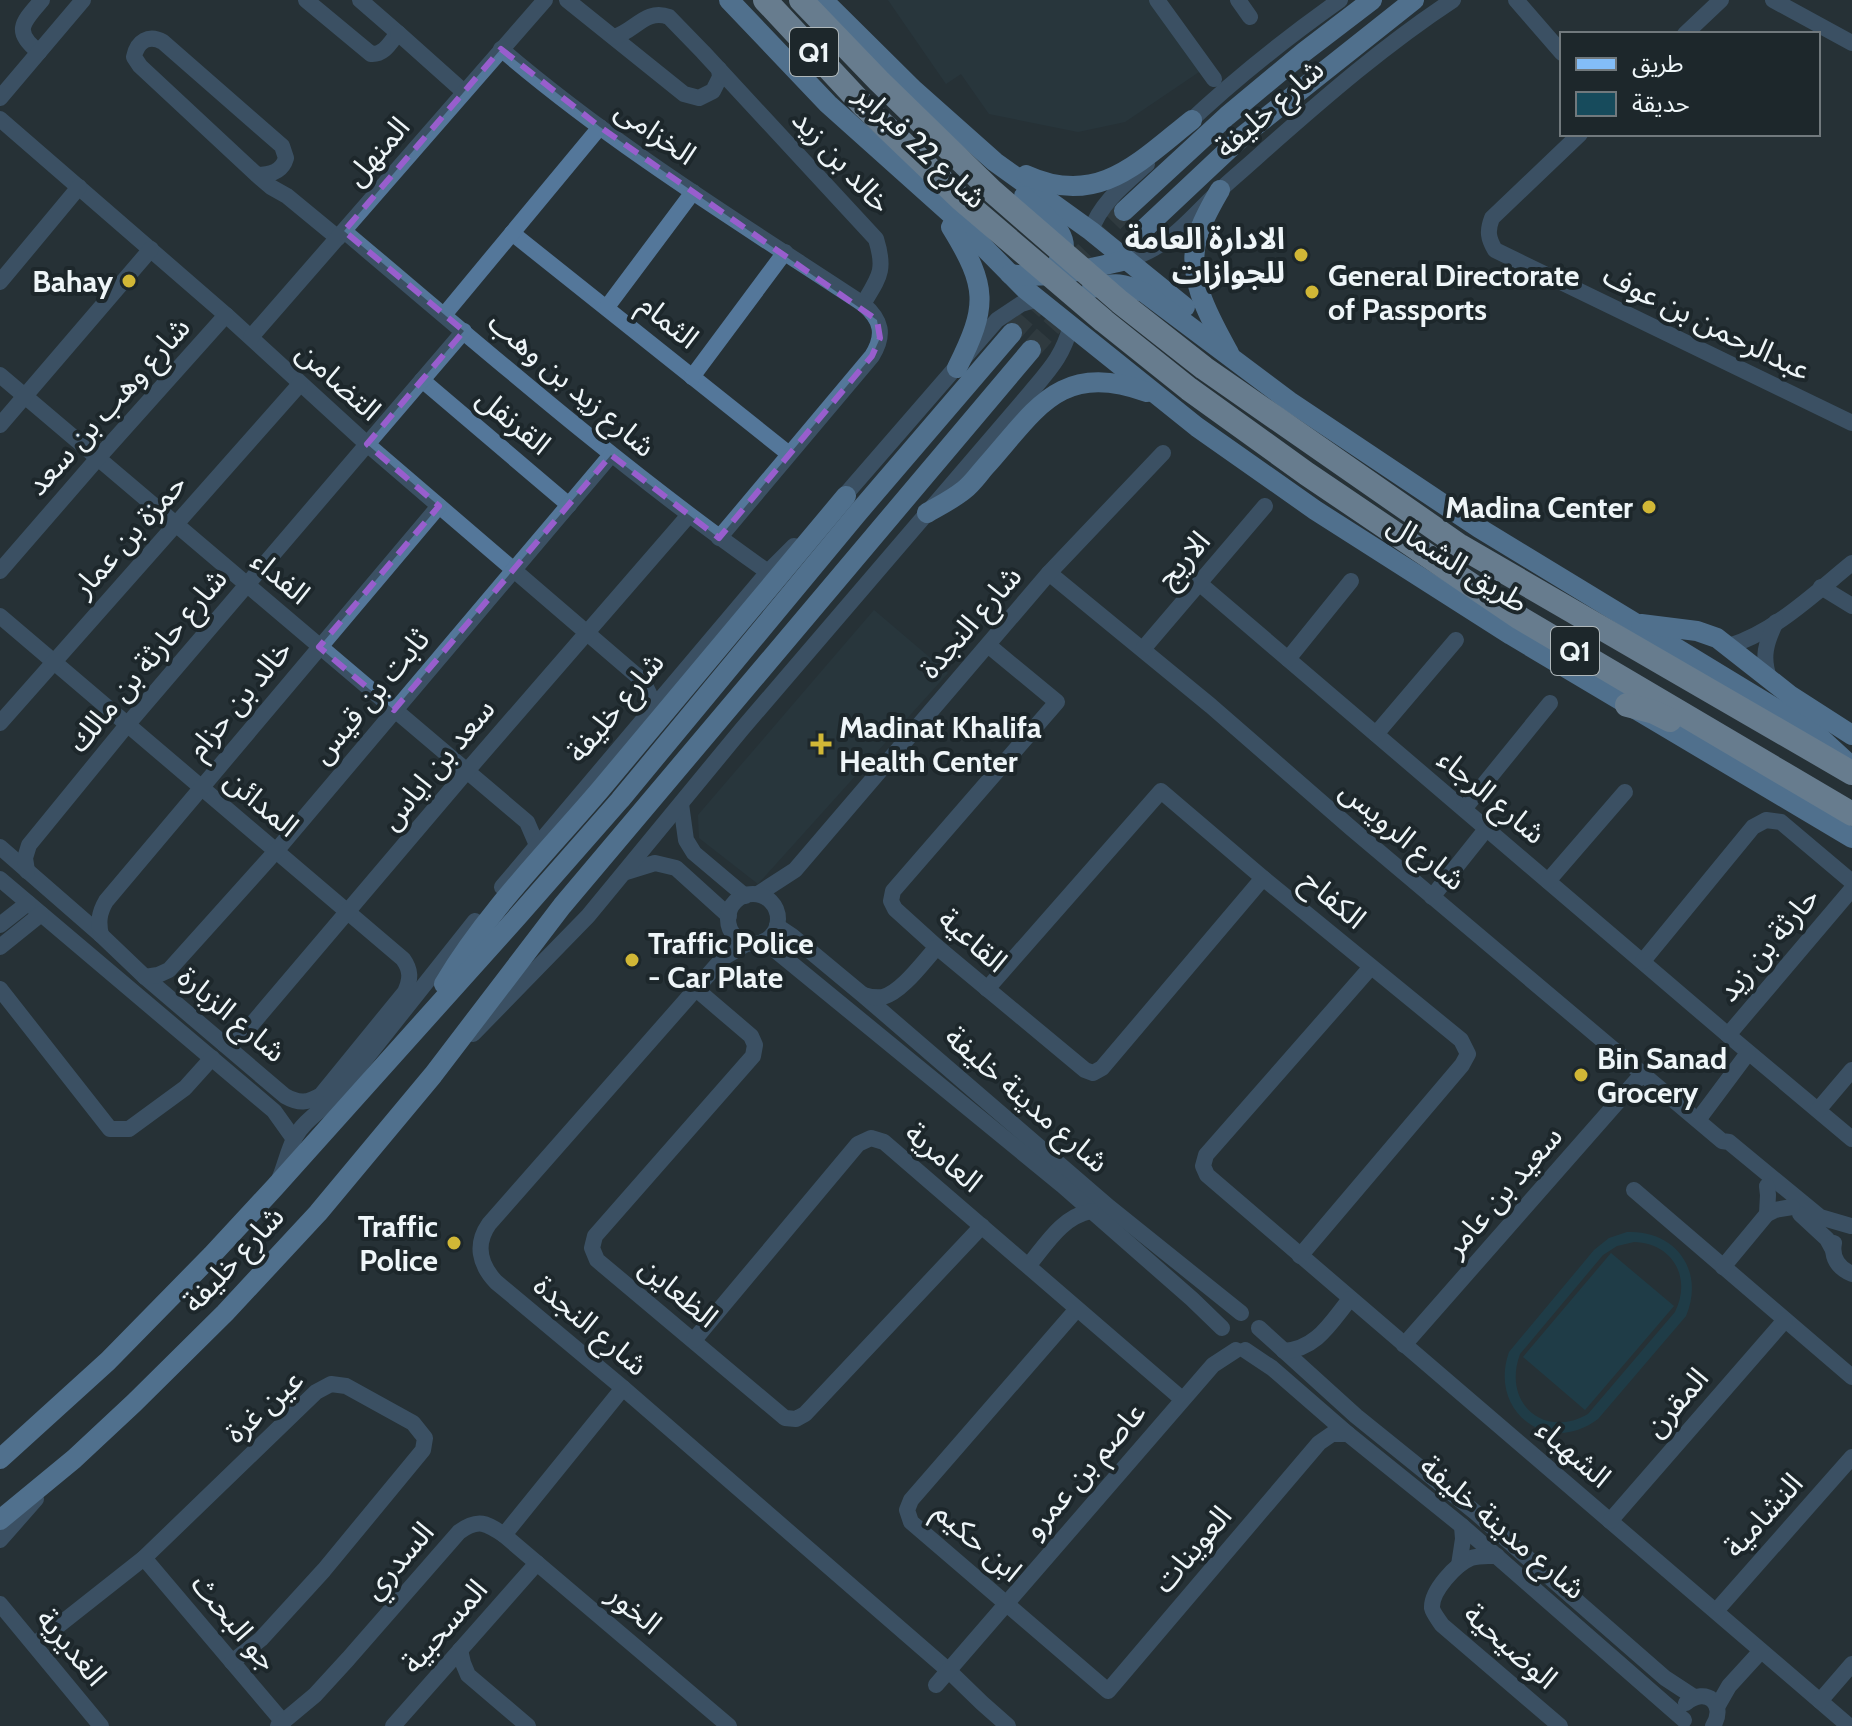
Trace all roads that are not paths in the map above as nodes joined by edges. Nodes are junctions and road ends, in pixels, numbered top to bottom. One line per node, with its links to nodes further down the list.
1 (42, 0): 27 (street)
2 (83, 0): 27 (street)
3 (306, 0): 22 (street)
4 (360, 0): 22 (street)
5 (545, 0): 25 (street, المنهل)
6 (567, 0): 23 (street)
7 (729, 0): 44 (main road, شارع 22 فبراير)
8 (765, 0): 87 (highway, شارع 22 فبراير / Q1)
9 (801, 0): 82 (highway, شارع 22 فبراير / Q1)
10 (823, 0): 36 (main road, شارع 22 فبراير)
11 (1157, 0): 29 (street)
12 (1238, 0): 20 (street)
13 (1340, 0): 32 (street, شارع خليفة)
14 (1372, 0): 45 (main road, شارع خليفة)
15 (1414, 0): 48 (main road, شارع خليفة)
16 (1453, 0): 41 (street, شارع خليفة)
17 (1516, 0): 26 (street)
18 (1721, 0): 21 (street)
19 (1773, 0): 24 (street)
20 (1250, 17)
21 (1687, 32)
22 (398, 33): 30 (street)
23 (614, 37): 28 (street, خالد بن زيد); 28 (street)
24 (1852, 43)
25 (501, 49): 30 (street, المنهل); 34 (street, الخزامى)
26 (1560, 51)
27 (39, 52): 31 (street)
28 (719, 69): 60 (street, خالد بن زيد)
29 (1214, 79)
30 (464, 92): 51 (street, المنهل)
31 (0, 98)
32 (1192, 120): 36 (main road); 49 (street, شارع خليفة)
33 (2, 125): 40 (street, التضامن)
34 (600, 127): 42 (street, الخزامى); 50 (street)
35 (1578, 136): 79 (street, عبدالرحمن بن عوف)
36 (975, 143): 37 (main road, شارع 22 فبراير)
37 (995, 162): 46 (main road); 47 (main road, شارع 22 فبراير)
38 (279, 169): 39 (street); 39 (street, شارع زيد بن وهب); 43 (street)
39 (257, 175): 43 (street, شارع زيد بن وهب)
40 (79, 187): 52 (street, التضامن); 57 (street)
41 (1220, 190): 54 (street, شارع خليفة); 67 (main road)
42 (693, 192): 53 (street, الخزامى); 61 (street)
43 (287, 196): 51 (street, شارع زيد بن وهب)
44 (931, 198): 46 (main road, شارع 22 فبراير); 72 (main road)
45 (1124, 211)
46 (952, 215): 55 (main road, شارع 22 فبراير)
47 (1069, 216): 49 (main road, شارع 22 فبراير); 56 (main road)
48 (1143, 230)
49 (1091, 231): 54 (main road, شارع 22 فبراير); 56 (main road)
50 (512, 233): 61 (street, الثمام); 63 (street)
51 (341, 235): 63 (street, شارع زيد بن وهب); 68 (street, المنهل)
52 (151, 249): 62 (street, التضامن); 77 (street)
53 (785, 252): 60 (street, الخزامى); 74 (street)
54 (1126, 260): 56 (main road); 67 (main road, شارع 22 فبراير)
55 (1010, 274): 56 (main road); 59 (main road, شارع 22 فبراير)
56 (1082, 280): 58 (main road, طريق الشمال); 59 (main road, طريق الشمال); 64 (main road); 69 (main road)
57 (0, 282)
58 (1145, 293): 69 (main road); 71 (main road, طريق الشمال)
59 (1037, 299): 64 (main road, طريق الشمال); 72 (street, شارع خليفة)
60 (863, 304): 84 (street, الخزامى)
61 (607, 307): 74 (street, الثمام)
62 (226, 315): 68 (street, التضامن); 86 (street, شارع وهب بن سعد)
63 (444, 315): 65 (street, شارع زيد بن وهب)
64 (1071, 325): 69 (main road, طريق الشمال); 92 (street, شارع خليفة)
65 (464, 331): 75 (street, شارع حارثة بن مالك); 85 (street, شارع زيد بن وهب)
66 (1012, 333): 178 (main road, شارع خليفة)
67 (1219, 334): 71 (main road)
68 (251, 337): 76 (street, التضامن)
69 (1099, 347): 78 (main road, طريق الشمال)
70 (1031, 350): 186 (main road, شارع خليفة)
71 (1234, 361): 108 (main road, طريق الشمال)
72 (957, 368): 88 (street, شارع خليفة)
73 (0, 375): 77 (street, الفداء)
74 (692, 377): 84 (street, الثمام)
75 (422, 380): 81 (street, شارع حارثة بن مالك); 89 (street, القرنفل)
76 (300, 384): 81 (street, التضامن); 94 (street, حمزة بن عمار)
77 (25, 396): 80 (street); 86 (street, الفداء)
78 (1159, 397): 92 (main road); 122 (main road, طريق الشمال)
79 (1852, 423)
80 (0, 425)
81 (367, 444): 90 (street, التضامن); 103 (street, شارع حارثة بن مالك)
82 (1325, 451): 130 (highway, طريق الشمال / Q1)
83 (1163, 453): 100 (street, شارع النجدة)
84 (789, 454): 95 (street)
85 (611, 455): 89 (street, ثابت بن قيس); 93 (street, شارع زيد بن وهب)
86 (98, 458): 94 (street, الفداء); 98 (street, شارع وهب بن سعد)
87 (1307, 474): 136 (highway, طريق الشمال / Q1)
88 (846, 496): 99 (street, شارع خليفة); 178 (main road)
89 (569, 505): 97 (street, ثابت بن قيس)
90 (439, 506): 97 (street, التضامن); 113 (street, خالد بن حزام)
91 (1265, 506): 102 (street, الاريج)
92 (927, 513): 134 (street, شارع خليفة)
93 (689, 515): 95 (street, شارع زيد بن وهب); 109 (street, سعد بن اياس)
94 (176, 525): 103 (street, الفداء); 116 (street, حمزة بن عمار)
95 (719, 538): 99 (street, شارع زيد بن وهب)
96 (1852, 563): 104 (street)
97 (513, 570): 109 (street, التضامن); 124 (street, ثابت بن قيس)
98 (0, 571)
99 (768, 572): 119 (street, شارع خليفة)
100 (1049, 573): 111 (street, شارع النجدة); 114 (street, شارع الرويس)
101 (1351, 581): 115 (street)
102 (1199, 583): 114 (street, الاريج); 115 (street, شارع الرجاء)
103 (247, 585): 113 (street, الفداء); 126 (street, شارع حارثة بن مالك)
104 (1821, 587): 105 (street); 107 (street)
105 (1852, 606)
106 (0, 616): 116 (street, المدائن)
107 (1776, 622): 112 (street); 117 (street)
108 (1634, 624): 112 (main road, طريق الشمال); 129 (main road)
109 (587, 633): 118 (street, التضامن); 131 (street, سعد بن اياس)
110 (1456, 640): 127 (street)
111 (988, 645): 145 (street, شارع النجدة); 165 (street, القاعية)
112 (1729, 646): 117 (main road, طريق الشمال)
113 (319, 647): 124 (street, الفداء); 132 (street, خالد بن حزام)
114 (1143, 649): 154 (street, شارع الرويس)
115 (1288, 659): 127 (street, شارع الرجاء)
116 (54, 662): 125 (street, حمزة بن عمار); 126 (street, المدائن)
117 (1770, 680): 120 (main road, طريق الشمال)
118 (643, 681): 119 (street); 123 (street, التضامن)
119 (673, 685): 123 (street, شارع خليفة)
120 (1791, 696): 128 (main road, طريق الشمال); 129 (main road)
121 (1550, 703): 135 (street)
122 (1627, 705): 136 (highway); 140 (main road, طريق الشمال)
123 (655, 706): 138 (street, شارع خليفة)
124 (394, 710): 131 (street, الفداء); 144 (street, ثابت بن قيس)
125 (0, 723)
126 (127, 725): 132 (street, المدائن); 141 (street, شارع حارثة بن مالك)
127 (1376, 734): 135 (street, شارع الرجاء)
128 (1852, 735)
129 (1834, 750): 130 (main road)
130 (1852, 770)
131 (466, 772): 137 (street, الفداء); 157 (street, سعد بن اياس)
132 (200, 788): 144 (street, المدائن); 162 (street, خالد بن حزام)
133 (1625, 792): 150 (street)
134 (681, 804): 147 (street, شارع خليفة); 153 (street)
135 (1464, 809): 139 (street, شارع الرجاء)
136 (1842, 809)
137 (527, 822): 138 (street); 142 (street, الفداء)
138 (555, 824): 142 (street, شارع خليفة)
139 (1487, 828): 150 (street, شارع الرجاء); 154 (street)
140 (1852, 838)
141 (29, 845): 143 (street); 146 (street)
142 (537, 845): 189 (street, شارع خليفة)
143 (3, 850): 146 (street, شارع الزبارة)
144 (276, 851): 157 (street, المدائن); 169 (street, ثابت بن قيس)
145 (795, 870): 153 (street, شارع النجدة); 156 (street, شارع النجدة)
146 (27, 871): 162 (street, شارع الزبارة)
147 (624, 873): 159 (street); 186 (street, شارع خليفة)
148 (1263, 878): 168 (street, الكفاح); 174 (street, القاعية); 174 (street, الكفاح)
149 (0, 879): 155 (street, شارع الزبارة)
150 (1548, 881): 167 (street, شارع الرجاء)
151 (1852, 882): 167 (street)
152 (1852, 889): 180 (street, حارثة بن زيد)
153 (752, 895): 156 (street); 159 (street)
154 (1432, 897): 185 (street, شارع الرويس)
155 (28, 903): 158 (street, شارع الزبارة); 160 (street)
156 (776, 908): 161 (street)
157 (347, 913): 170 (street, المدائن); 181 (street, سعد بن اياس)
158 (41, 914): 164 (street); 183 (street, شارع الزبارة)
159 (730, 922): 163 (street); 166 (street, شارع النجدة)
160 (0, 925)
161 (777, 926): 163 (street); 176 (street, شارع مدينة خليفة)
162 (101, 935): 171 (street, شارع الزبارة)
163 (756, 942): 166 (street, شارع النجدة); 194 (street, شارع مدينة خليفة)
164 (0, 947)
165 (937, 947): 174 (street, القاعية); 175 (street)
166 (723, 958): 173 (street, شارع النجدة)
167 (1643, 961): 180 (street, شارع الرجاء)
168 (1371, 967): 205 (street, الكفاح); 205 (street, الشهباء)
169 (169, 970): 171 (street); 177 (street)
170 (410, 974): 181 (street, شارع الزبارة)
171 (145, 977): 177 (street, شارع الزبارة)
172 (0, 989): 183 (street)
173 (696, 989): 216 (street, الظعاين); 223 (street, شارع النجدة)
174 (987, 989)
175 (897, 991): 176 (street); 179 (street)
176 (863, 995): 179 (street, شارع مدينة خليفة)
177 (168, 997): 181 (street, شارع الزبارة)
178 (422, 1022): 196 (main road, شارع خليفة)
179 (899, 1025): 211 (street, شارع مدينة خليفة)
180 (1728, 1035): 182 (street, شارع الرجاء)
181 (224, 1044)
182 (1748, 1053): 187 (street, شارع الرجاء); 190 (street)
183 (212, 1058): 188 (street, شارع الزبارة)
184 (1852, 1070): 187 (street)
185 (1643, 1073): 190 (street, شارع الرويس); 217 (street, سعيد بن عامر)
186 (433, 1075): 230 (main road, شارع خليفة)
187 (1818, 1110): 192 (street, شارع الرجاء)
188 (274, 1111): 189 (street, شارع الزبارة); 191 (street, شارع الزبارة)
189 (311, 1117): 191 (street, شارع خليفة)
190 (1698, 1120): 193 (street, شارع الرويس)
191 (294, 1139): 196 (street, شارع خليفة)
192 (1852, 1139)
193 (1722, 1141): 195 (street); 203 (street)
194 (1062, 1185): 199 (street, شارع مدينة خليفة); 201 (street)
195 (1767, 1186): 198 (street); 200 (street)
196 (275, 1187): 229 (main road, شارع خليفة)
197 (1634, 1190): 207 (street)
198 (1792, 1207): 200 (street); 204 (street)
199 (1091, 1211): 201 (street); 214 (street, شارع مدينة خليفة)
200 (1767, 1214): 207 (street)
201 (1063, 1224): 206 (street)
202 (982, 1226): 206 (street, العامرية); 216 (street, الظعاين); 216 (street, العامرية)
203 (1851, 1226): 204 (street)
204 (1833, 1250): 208 (street)
205 (1300, 1256): 209 (street, الشهباء)
206 (1029, 1265): 210 (street, العامرية)
207 (1723, 1267): 212 (street)
208 (1852, 1274)
209 (1350, 1299): 215 (street); 217 (street, الشهباء)
210 (1077, 1309): 224 (street, العامرية); 240 (street, ابن حكيم)
211 (1241, 1313): 213 (street); 214 (street)
212 (1785, 1320): 222 (street); 232 (street, المقرن)
213 (1259, 1328): 218 (street); 219 (street, شارع مدينة خليفة)
214 (1222, 1332): 218 (street); 220 (street, عاصم بن عمرو)
215 (1317, 1338): 219 (street); 221 (street)
216 (694, 1340)
217 (1404, 1345): 232 (street, الشهباء)
218 (1241, 1350): 220 (street, عاصم بن عمرو); 225 (street, شارع مدينة خليفة)
219 (1284, 1351): 221 (street, شارع مدينة خليفة)
220 (1213, 1365): 224 (street, عاصم بن عمرو)
221 (1310, 1374): 255 (street, شارع مدينة خليفة)
222 (1852, 1377)
223 (623, 1388): 234 (street); 248 (street, شارع النجدة)
224 (1182, 1399): 240 (street, عاصم بن عمرو)
225 (1321, 1411): 226 (street, شارع مدينة خليفة); 227 (street)
226 (1348, 1434): 227 (street); 233 (street, شارع مدينة خليفة)
227 (1319, 1443): 254 (street, العوينات)
228 (1852, 1457): 242 (street, النشامية)
229 (0, 1459)
230 (61, 1470): 231 (main road, شارع خليفة); 235 (street, شارع خليفة)
231 (0, 1520)
232 (1610, 1521): 242 (street, الشهباء)
233 (1462, 1526): 236 (street, شارع مدينة خليفة); 239 (street, الوضيحية)
234 (504, 1535): 238 (street, الخور); 259 (street, السدري)
235 (0, 1540)
236 (1497, 1556): 239 (street, الوضيحية); 258 (street, شارع مدينة خليفة)
237 (144, 1558): 243 (street, عين غرة); 246 (street, جو البحث); 246 (street, عين غرة)
238 (537, 1563): 244 (street, المسحبية); 263 (street, الخور)
239 (1459, 1565): 266 (street, الوضيحية)
240 (1006, 1603): 248 (street, عاصم بن عمرو); 254 (street, ابن حكيم)
241 (0, 1604): 243 (street, الغديرية)
242 (1716, 1611): 245 (street, الشهباء)
243 (35, 1644): 260 (street, الغديرية)
244 (460, 1650): 249 (street, المسحبية); 250 (street)
245 (1761, 1651): 253 (street); 256 (street, الشهباء)
246 (232, 1662): 259 (street, جو البحث)
247 (1852, 1664): 256 (street)
248 (949, 1671): 251 (street, عاصم بن عمرو); 252 (street, شارع النجدة)
249 (441, 1672): 250 (street); 261 (street, المسحبية)
250 (468, 1675): 262 (street)
251 (936, 1685)
252 (966, 1686): 264 (street, شارع النجدة); 265 (street, شارع النجدة)
253 (1729, 1686): 255 (street); 257 (street)
254 (1108, 1691)
255 (1697, 1696): 257 (street, شارع مدينة خليفة); 258 (street)
256 (1820, 1701): 267 (street, الشهباء)
257 (1719, 1719)
258 (1686, 1723)
259 (281, 1724)
260 (101, 1726)
261 (393, 1726)
262 (528, 1726)
263 (729, 1726)
264 (1008, 1726)
265 (1020, 1726)
266 (1560, 1726)
267 (1849, 1726)

